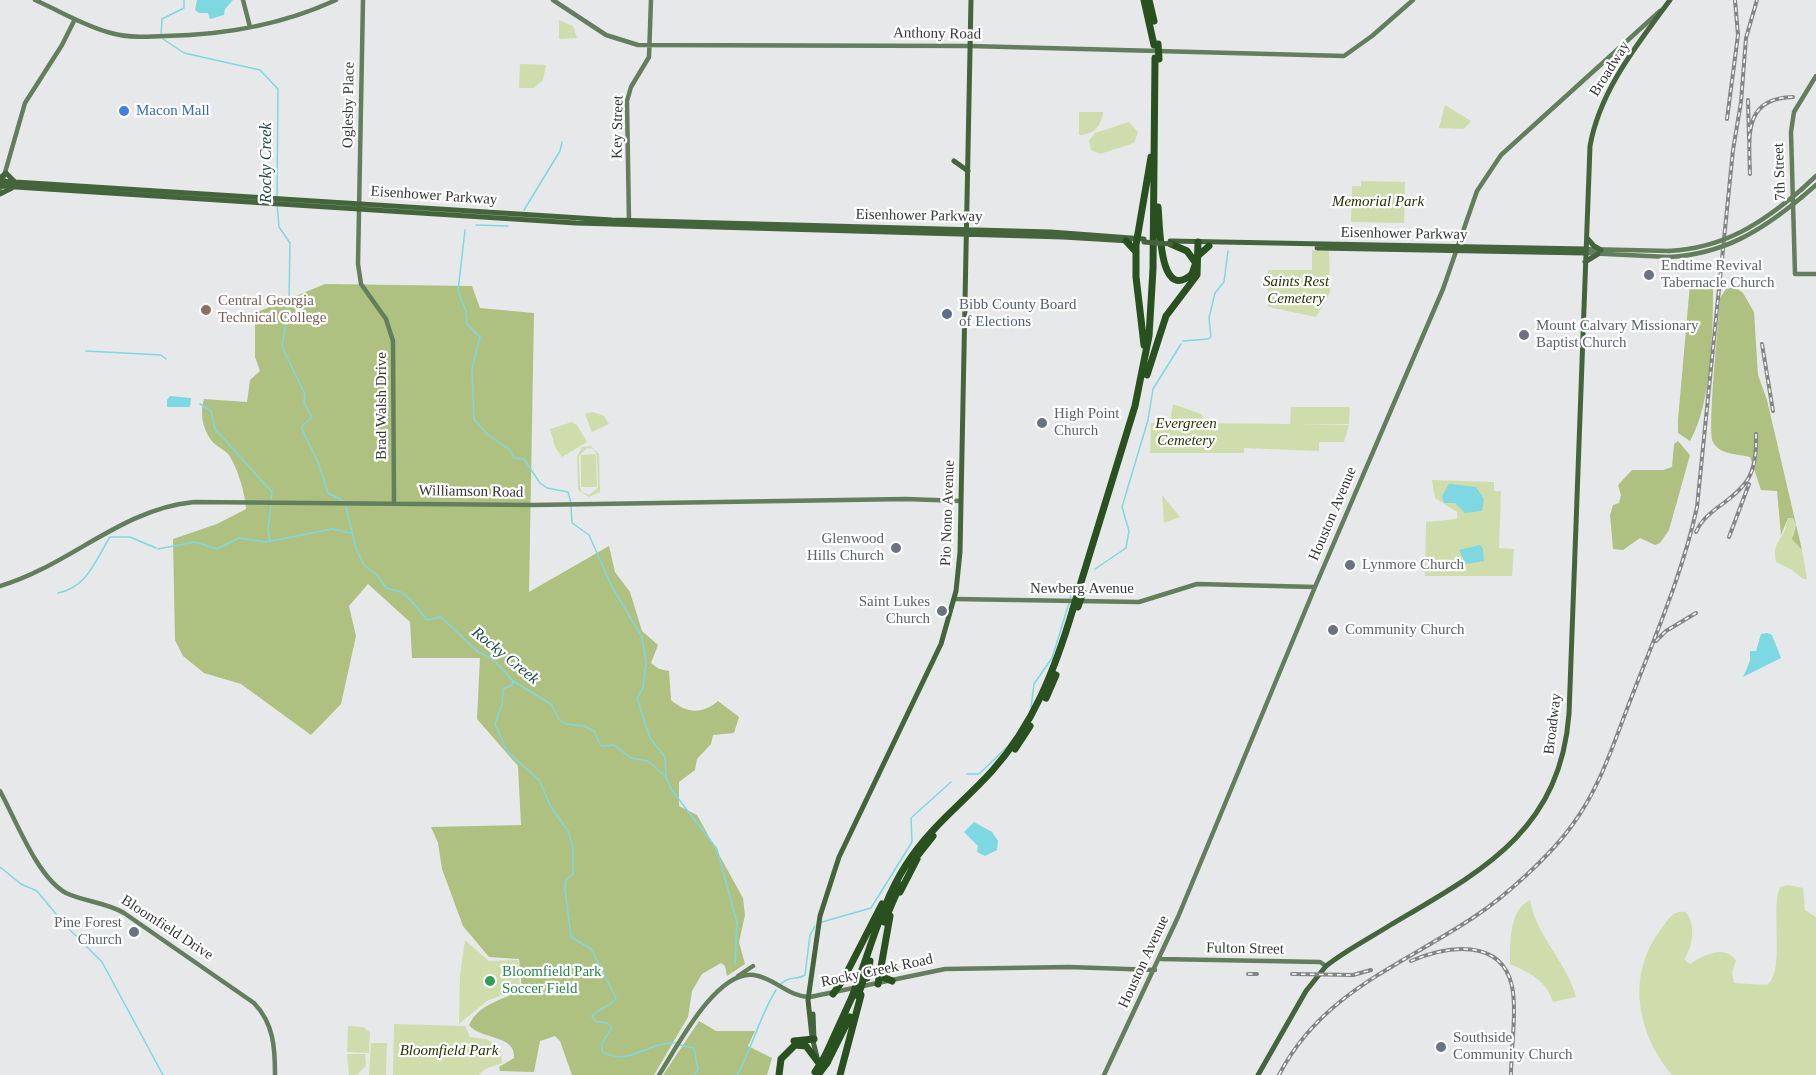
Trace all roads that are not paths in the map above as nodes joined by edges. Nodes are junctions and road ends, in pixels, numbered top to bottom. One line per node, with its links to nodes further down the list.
1 (35, 0): 12 (street)
2 (243, 0): 15 (street)
3 (336, 0): 15 (street)
4 (363, 0): 33 (street, Oglesby Place)
5 (553, 0): 18 (street, Anthony Road)
6 (651, 0): 18 (street, Key Street)
7 (971, 0): 19 (main road, Pio Nono Avenue)
8 (1143, 0): 17 (highway)
9 (1151, 0): 17 (highway)
10 (1413, 0): 19 (street, Anthony Road)
11 (1668, 3): 13 (main road, Broadway); 14 (street, Houston Avenue)
12 (75, 19): 15 (street); 27 (street)
13 (1656, 20): 14 (street); 16 (main road, Broadway)
14 (1649, 21): 16 (street, Houston Avenue)
15 (250, 27)
16 (1646, 29): 38 (main road, Broadway); 44 (street, Houston Avenue)
17 (1156, 44): 20 (highway, bridge)
18 (650, 46): 19 (street, Anthony Road); 35 (street, Key Street)
19 (970, 46): 26 (main road, Pio Nono Avenue)
20 (1157, 58): 24 (highway); 34 (highway)
21 (1816, 76): 22 (street, 7th Street)
22 (1810, 84): 23 (street); 52 (street, 7th Street)
23 (1816, 89)
24 (1155, 131): 36 (highway); 54 (highway)
25 (954, 161): 26 (main road)
26 (968, 171): 37 (main road, Pio Nono Avenue)
27 (6, 173): 29 (main road); 30 (main road)
28 (1816, 176): 49 (street, Eisenhower Parkway, bridge)
29 (1, 184): 30 (main road, Eisenhower Parkway)
30 (15, 185): 32 (main road); 33 (main road, Eisenhower Parkway)
31 (1816, 185): 49 (street, Eisenhower Parkway, bridge)
32 (0, 194)
33 (359, 207): 35 (main road, Eisenhower Parkway); 56 (street, Brad Walsh Drive)
34 (1158, 207): 50 (highway); 53 (highway)
35 (629, 222): 37 (main road, Eisenhower Parkway)
36 (1137, 230): 39 (highway); 40 (highway)
37 (967, 232): 39 (main road, Eisenhower Parkway); 55 (main road, Pio Nono Avenue)
38 (1586, 236): 45 (main road); 46 (main road, Broadway); 48 (main road)
39 (1126, 239): 40 (main road, Eisenhower Parkway); 47 (highway)
40 (1140, 240): 41 (main road, Eisenhower Parkway, bridge); 47 (highway)
41 (1171, 243): 42 (main road, Eisenhower Parkway); 50 (highway)
42 (1198, 244): 43 (main road, Eisenhower Parkway); 44 (main road, Eisenhower Parkway); 50 (highway)
43 (1209, 246): 44 (main road, Eisenhower Parkway); 50 (highway)
44 (1457, 249): 45 (main road, Eisenhower Parkway); 58 (street, Houston Avenue)
45 (1574, 251): 46 (main road, Eisenhower Parkway); 51 (main road)
46 (1585, 251): 48 (street, Eisenhower Parkway); 51 (main road, Broadway)
47 (1136, 252): 54 (highway)
48 (1600, 252): 49 (street, Eisenhower Parkway); 51 (main road)
49 (1669, 254)
50 (1197, 259): 53 (highway)
51 (1585, 262): 67 (main road, Broadway)
52 (1816, 274)
53 (1147, 375): 59 (highway)
54 (1135, 406): 59 (highway)
55 (961, 501): 56 (street, Williamson Road); 60 (main road, Pio Nono Avenue)
56 (394, 503): 57 (street, Williamson Road)
57 (0, 586)
58 (1315, 587): 60 (street, Newberg Avenue); 65 (street, Houston Avenue)
59 (1081, 592): 61 (highway, bridge)
60 (954, 599): 78 (main road, Pio Nono Avenue)
61 (1075, 609): 63 (highway); 64 (highway)
62 (0, 791): 84 (street, Bloomfield Drive)
63 (921, 851): 69 (highway); 71 (highway)
64 (898, 879): 71 (highway); 72 (highway)
65 (1161, 959): 67 (street, Fulton Street); 68 (street, Houston Avenue)
66 (753, 966): 70 (street)
67 (1326, 966): 90 (main road, Broadway)
68 (1155, 970): 73 (street, Rocky Creek Road); 89 (street, Houston Avenue)
69 (881, 972): 73 (highway); 74 (highway)
70 (738, 976): 78 (street, Rocky Creek Road); 85 (street)
71 (863, 978): 77 (highway, bridge)
72 (843, 980): 75 (highway); 76 (highway)
73 (892, 981): 74 (street, Rocky Creek Road)
74 (878, 984): 75 (street, Rocky Creek Road)
75 (847, 991): 76 (street, Rocky Creek Road)
76 (833, 994): 78 (street, Rocky Creek Road)
77 (857, 996): 83 (highway, bridge); 88 (highway)
78 (810, 998): 79 (main road, Pio Nono Avenue); 80 (main road, Pio Nono Avenue)
79 (811, 1031): 80 (main road, Pio Nono Avenue); 81 (highway)
80 (814, 1039): 81 (highway); 82 (main road, Pio Nono Avenue)
81 (803, 1040): 86 (highway)
82 (818, 1062): 83 (main road, Pio Nono Avenue); 87 (highway)
83 (816, 1074)
84 (275, 1075)
85 (658, 1075)
86 (774, 1075)
87 (779, 1075)
88 (840, 1075)
89 (1104, 1075)
90 (1258, 1075)

